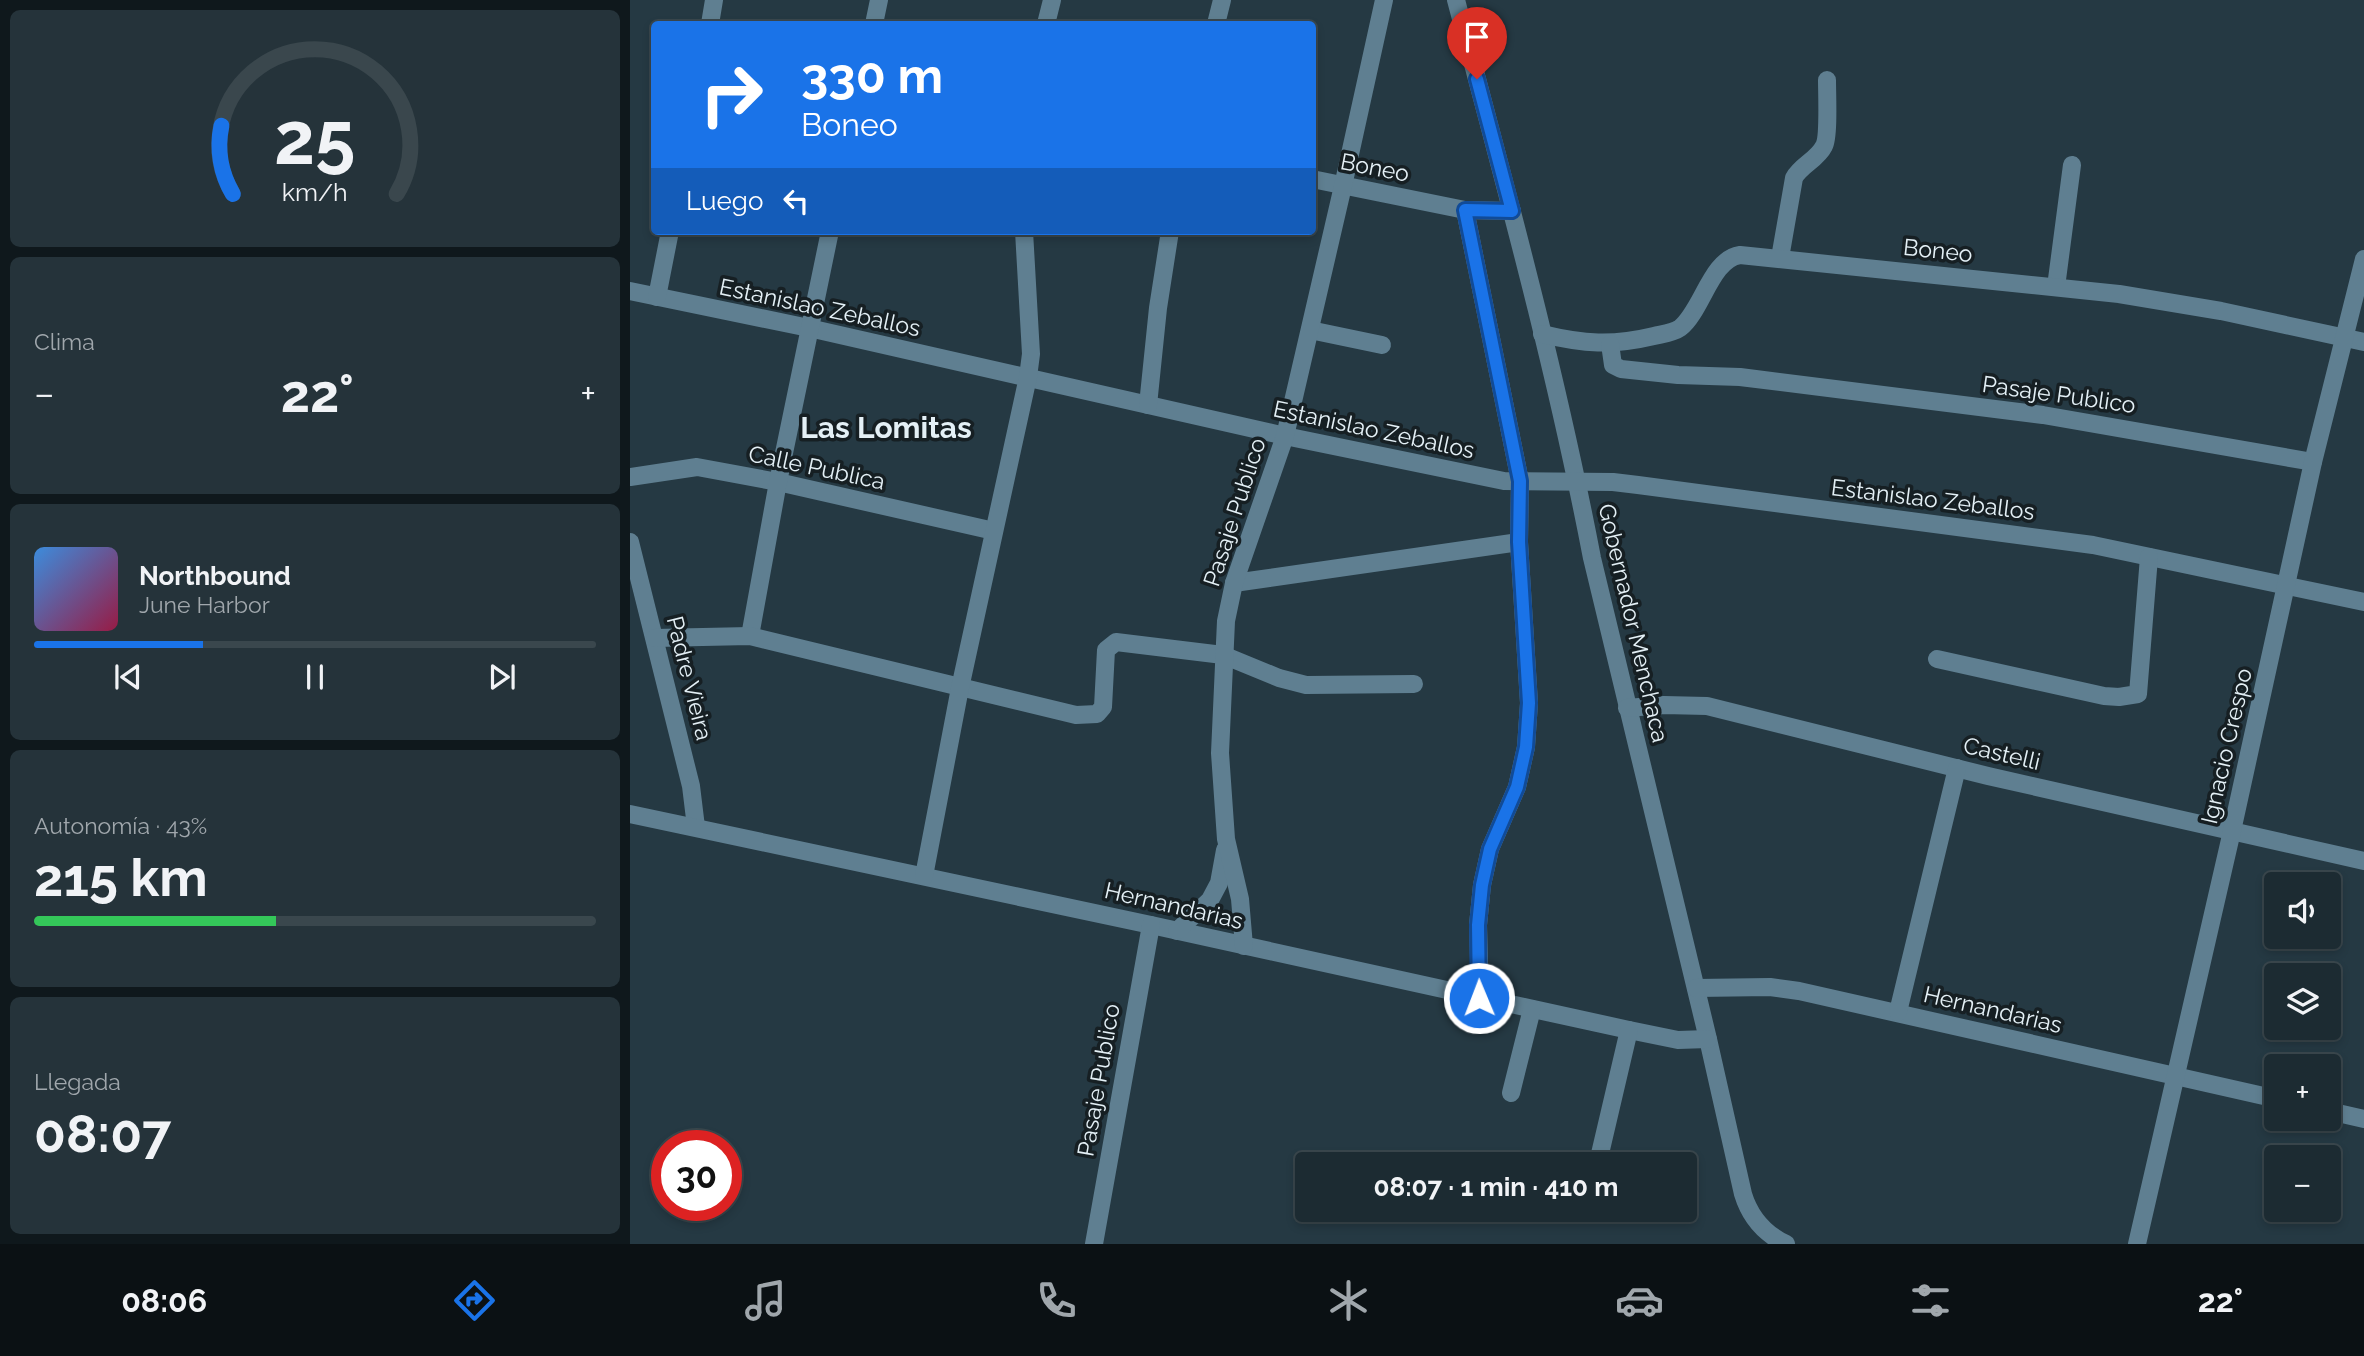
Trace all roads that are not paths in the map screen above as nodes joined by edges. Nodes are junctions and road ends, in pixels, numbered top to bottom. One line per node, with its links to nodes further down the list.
1 (714, 0): 7 (street)
2 (879, 0): 8 (street)
3 (1052, 0): 9 (street)
4 (1222, 0): 10 (street)
5 (1384, 0): 14 (street, Pasaje Publico)
6 (1456, 0): 16 (street, Gobernador Menchaca)
7 (710, 21)
8 (875, 21)
9 (1047, 21)
10 (1217, 21)
11 (1827, 80): 21 (street)
12 (2072, 165): 23 (street)
13 (1316, 180): 14 (street, Boneo)
14 (1343, 186): 15 (street, Boneo); 27 (street, Pasaje Publico)
15 (1465, 210): 16 (street, Boneo); 38 (street)
16 (1512, 211): 28 (street, Gobernador Menchaca)
17 (669, 235): 25 (street)
18 (829, 235): 26 (street)
19 (1024, 235): 33 (street)
20 (1169, 235): 34 (street)
21 (1780, 258): 23 (street, Boneo); 31 (street, Boneo)
22 (2364, 259): 29 (street, Ignacio Crespo)
23 (2056, 287): 29 (street, Boneo)
24 (630, 291): 25 (street, Estanislao Zeballos)
25 (657, 297): 26 (street, Estanislao Zeballos)
26 (809, 328): 33 (street, Estanislao Zeballos); 39 (street)
27 (1310, 330): 32 (street); 35 (street, Pasaje Publico)
28 (1542, 334): 31 (street, Boneo); 40 (street, Gobernador Menchaca)
29 (2343, 338): 30 (street, Boneo); 36 (street, Ignacio Crespo)
30 (2364, 342)
31 (1610, 344): 36 (street, Pasaje Publico)
32 (1382, 345)
33 (1028, 377): 34 (street, Estanislao Zeballos); 41 (street)
34 (1149, 405): 35 (street, Estanislao Zeballos)
35 (1285, 436): 38 (street, Estanislao Zeballos); 45 (street, Pasaje Publico)
36 (2313, 462): 46 (street, Ignacio Crespo)
37 (630, 477): 39 (street, Calle Publica)
38 (1520, 481): 40 (street, Estanislao Zeballos); 43 (street)
39 (778, 482): 41 (street, Calle Publica); 48 (street)
40 (1578, 483): 44 (street, Estanislao Zeballos); 54 (street, Gobernador Menchaca)
41 (993, 531): 53 (street)
42 (630, 542): 49 (street, Padre Vieira)
43 (1519, 542): 45 (street); 66 (street)
44 (2149, 556): 46 (street, Estanislao Zeballos); 51 (street)
45 (1234, 583): 50 (street, Pasaje Publico)
46 (2286, 585): 47 (street, Estanislao Zeballos); 58 (street, Ignacio Crespo)
47 (2364, 603)
48 (750, 635): 49 (street); 53 (street)
49 (655, 639): 57 (street, Padre Vieira)
50 (1223, 655): 52 (street); 53 (street); 59 (street, Pasaje Publico)
51 (1937, 659)
52 (1414, 684)
53 (960, 688): 61 (street)
54 (1628, 708): 55 (street, Castelli); 65 (street, Gobernador Menchaca)
55 (1957, 768): 58 (street, Castelli); 68 (street)
56 (630, 814): 57 (street, Hernandarias)
57 (696, 827): 61 (street, Hernandarias)
58 (2232, 831): 60 (street, Castelli); 71 (street, Ignacio Crespo)
59 (1226, 839): 63 (street, Pasaje Publico); 64 (street, Pasaje Publico)
60 (2364, 861)
61 (924, 876): 62 (street, Hernandarias)
62 (1151, 925): 63 (street, Hernandarias); 78 (street, Pasaje Publico)
63 (1177, 931): 64 (street, Hernandarias)
64 (1244, 946): 66 (street, Hernandarias)
65 (1696, 988): 68 (street, Hernandarias); 70 (street, Gobernador Menchaca)
66 (1479, 998): 67 (street, Hernandarias)
67 (1532, 1009): 69 (street, Hernandarias); 72 (street)
68 (1898, 1012): 71 (street, Hernandarias)
69 (1629, 1030): 70 (street, Hernandarias); 76 (street)
70 (1708, 1039): 77 (street, Gobernador Menchaca)
71 (2175, 1076): 73 (street, Hernandarias); 79 (street, Ignacio Crespo)
72 (1511, 1093)
73 (2264, 1096)
74 (2341, 1114): 75 (street)
75 (2364, 1119)
76 (1601, 1152)
77 (1785, 1243)
78 (1094, 1244)
79 (2137, 1244)

